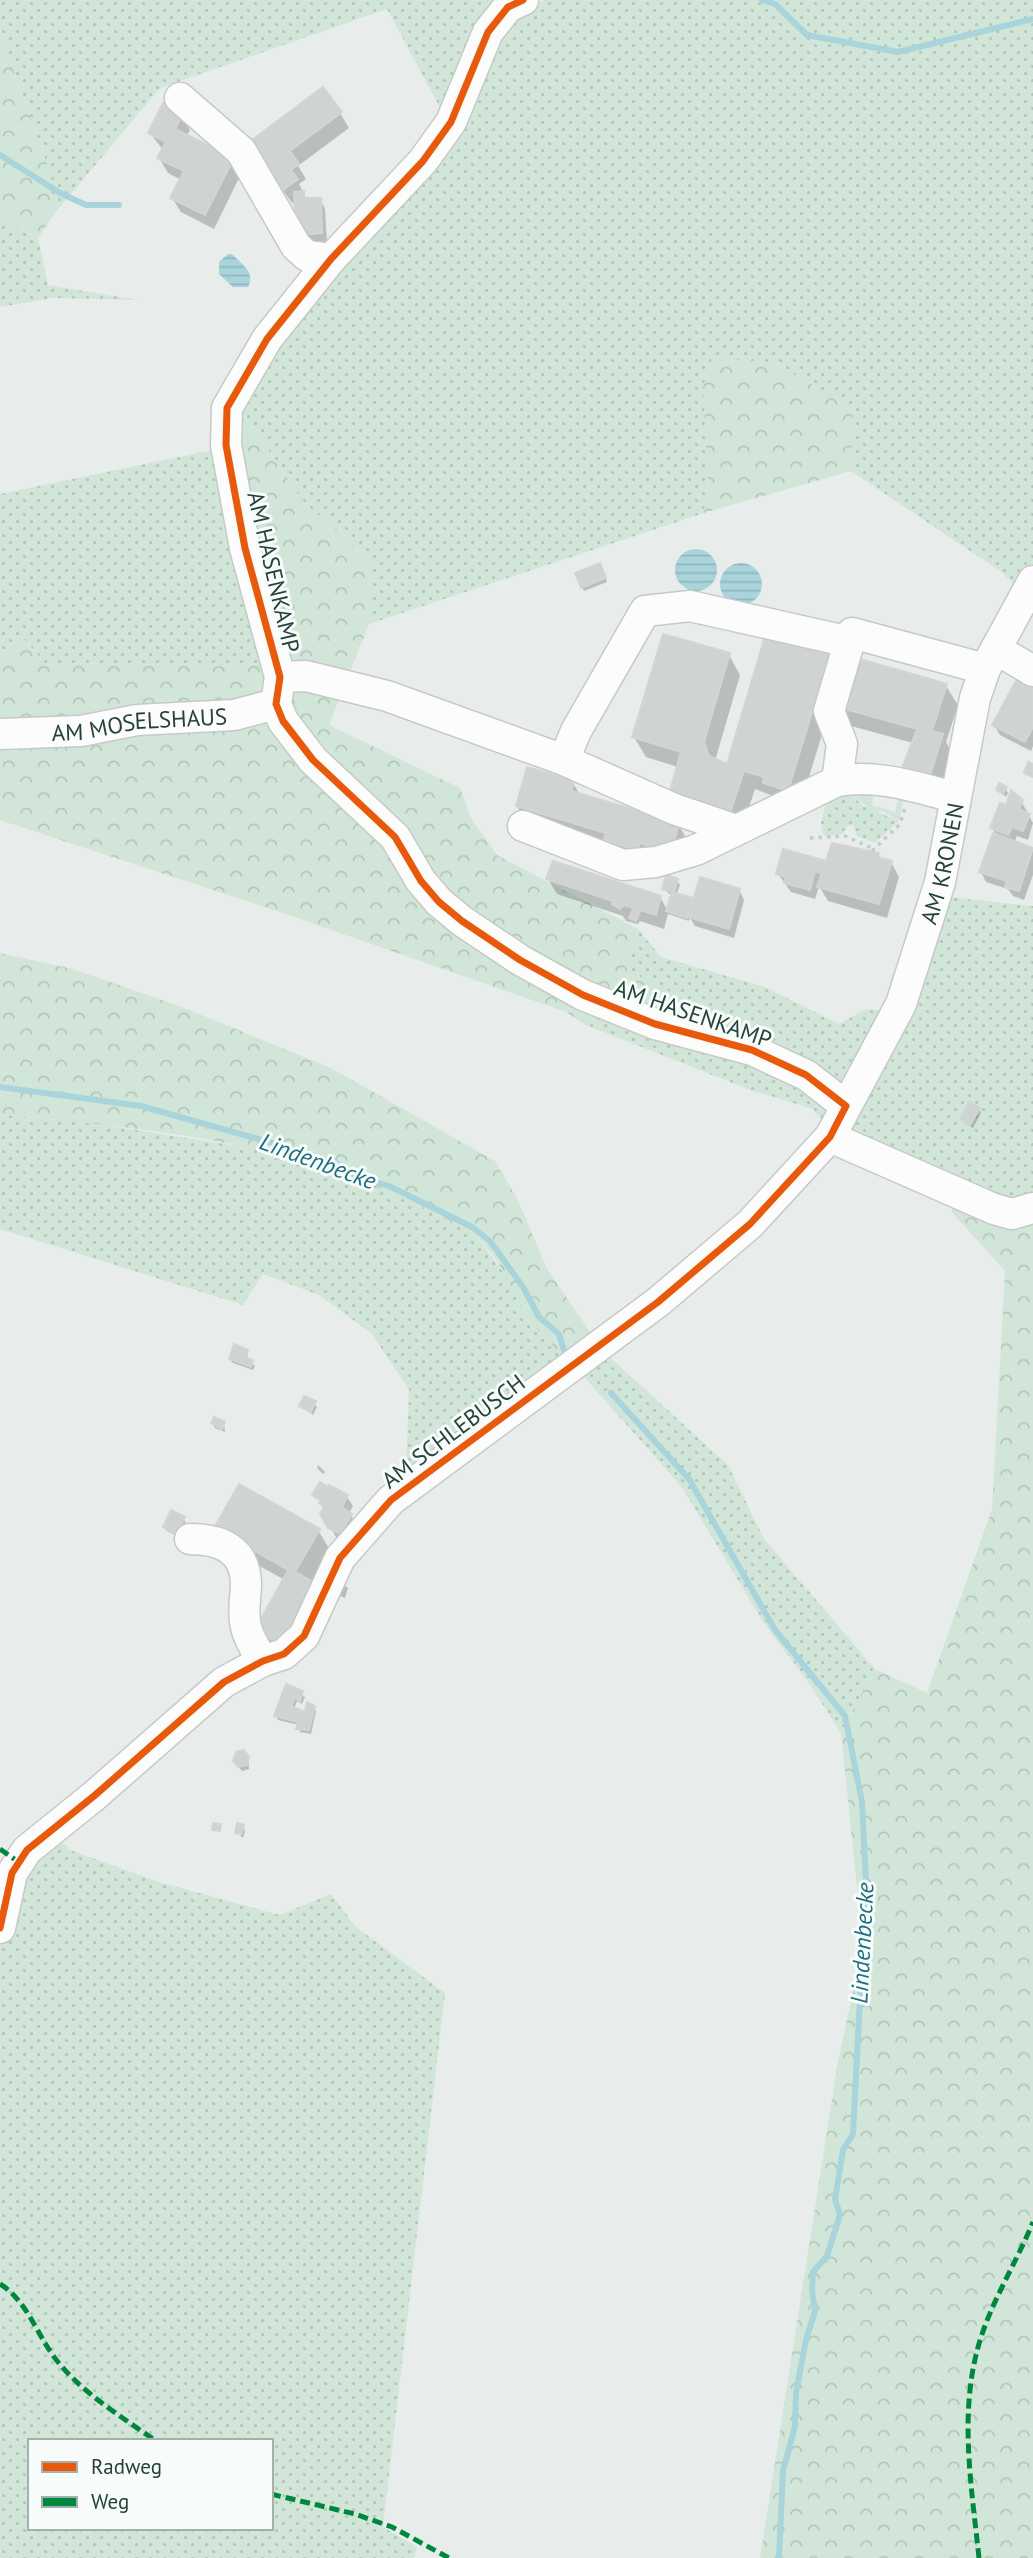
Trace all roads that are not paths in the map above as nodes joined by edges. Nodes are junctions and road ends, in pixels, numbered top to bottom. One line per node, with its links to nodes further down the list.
1 (523, 0): 3 (street, AM HASENKAMP)
2 (180, 98): 3 (street)
3 (331, 259): 8 (street, AM HASENKAMP)
4 (1033, 581): 6 (street, AM KRONEN)
5 (850, 642): 6 (street); 10 (street); 11 (street)
6 (991, 659): 7 (street); 12 (street, AM KRONEN)
7 (1033, 671)
8 (278, 691): 9 (street, AM MOSELSHAUS); 10 (street, AM MOSELSHAUS); 15 (street, AM HASENKAMP)
9 (0, 734)
10 (564, 760): 14 (street, AM MOSELSHAUS)
11 (836, 781): 12 (street); 14 (street)
12 (954, 797): 15 (street, AM KRONEN)
13 (523, 826): 14 (street)
14 (736, 830)
15 (846, 1106): 16 (street, AM KRONEN)
16 (830, 1137): 17 (street); 19 (street, AM SCHLEBUSCH)
17 (1033, 1208)
18 (190, 1538): 19 (street)
19 (263, 1661): 20 (street, AM SCHLEBUSCH)
20 (0, 1928)

